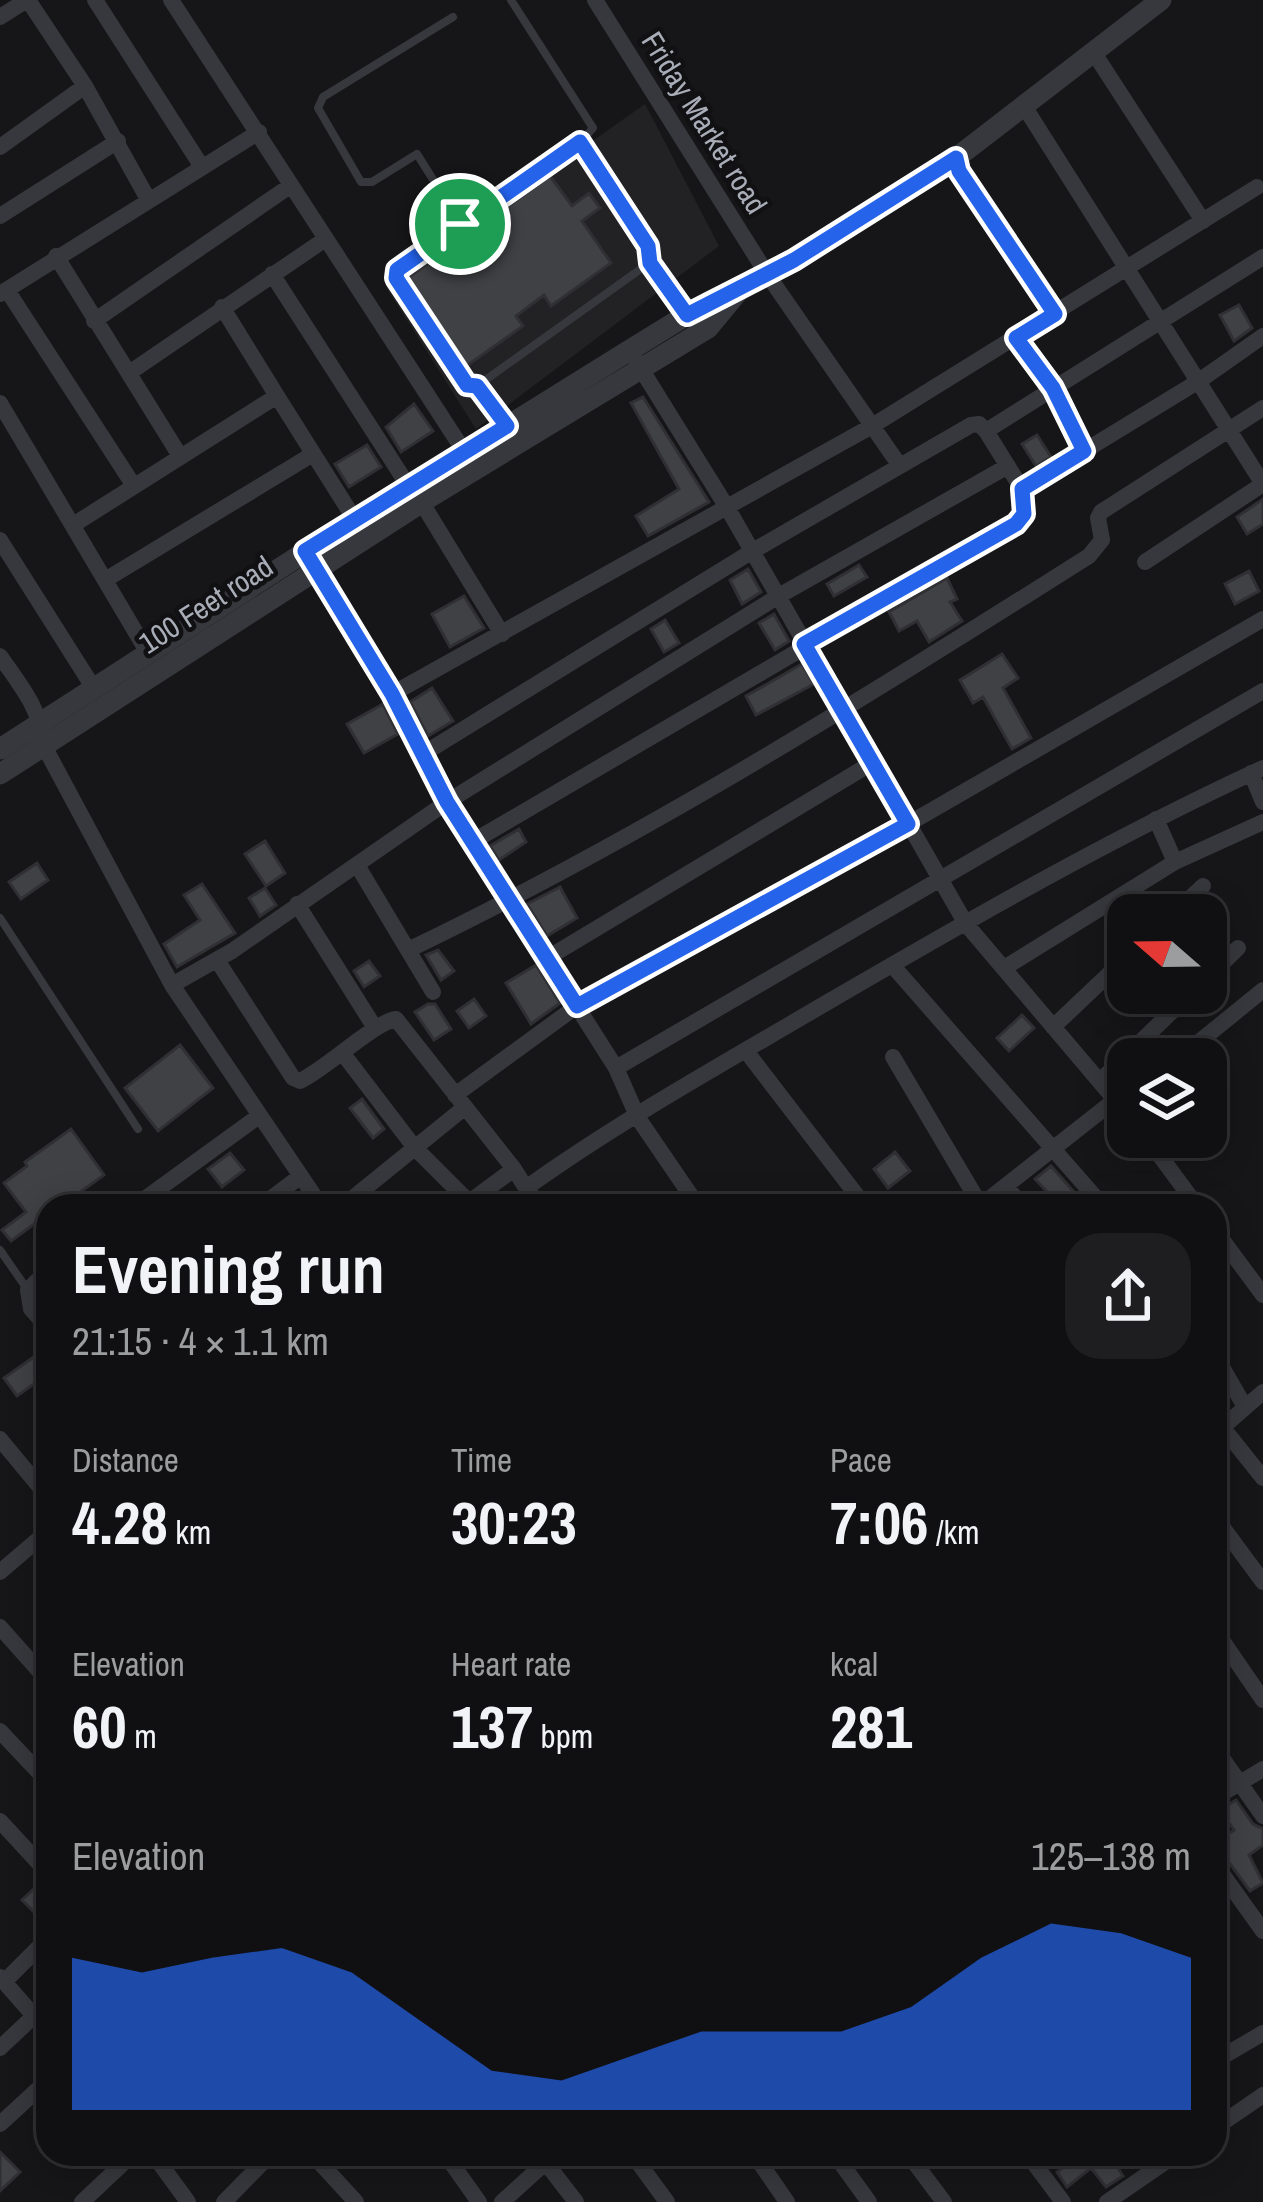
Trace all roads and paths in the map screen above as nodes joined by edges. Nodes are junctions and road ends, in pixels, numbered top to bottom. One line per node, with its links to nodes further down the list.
1 (28, 0): 7 (street); 10 (street)
2 (95, 0): 17 (street)
3 (171, 0): 12 (street)
4 (511, 0): 14 (lane)
5 (596, 0): 30 (street, Friday Market road)
6 (1161, 0): 9 (street, 100 Feet road)
7 (0, 17)
8 (453, 17): 23 (lane)
9 (1094, 53): 11 (street, 100 Feet road); 22 (street)
10 (86, 86): 13 (street); 15 (street)
11 (1024, 106): 16 (street, 100 Feet road); 28 (street)
12 (259, 132): 17 (street); 18 (street)
13 (118, 142): 20 (street); 21 (street)
14 (580, 142): 23 (lane); 27 (lane)
15 (0, 147)
16 (956, 158): 30 (street, 100 Feet road); 34 (street)
17 (202, 167): 20 (street)
18 (290, 186): 24 (street); 36 (street)
19 (1257, 187): 22 (street)
20 (148, 199): 25 (street)
21 (0, 216)
22 (1203, 221): 28 (street)
23 (460, 224): 43 (lane)
24 (324, 240): 29 (street); 57 (street)
25 (56, 256): 32 (street); 36 (street)
26 (1263, 257): 37 (street)
27 (650, 263): 35 (lane); 43 (lane)
28 (1126, 270): 34 (street); 37 (street)
29 (272, 274): 33 (street); 62 (street)
30 (767, 274): 31 (street, 100 Feet road); 49 (street, Friday Market road)
31 (741, 288): 35 (street, 100 Feet road); 40 (street, 100 Feet road)
32 (3, 292): 60 (street)
33 (222, 308): 41 (street); 45 (street)
34 (1055, 314): 39 (street)
35 (687, 315): 40 (street, 100 Feet road)
36 (94, 321): 41 (street)
37 (1162, 324): 42 (street); 44 (street)
38 (1263, 336): 42 (street)
39 (1016, 338): 44 (street); 49 (street)
40 (635, 359): 48 (street, 100 Feet road); 57 (street, 100 Feet road); 63 (street)
41 (129, 373): 56 (street)
42 (1199, 381): 51 (street); 54 (street)
43 (477, 386): 48 (lane)
44 (1053, 388): 52 (street); 54 (street)
45 (277, 396): 55 (street); 56 (street)
46 (0, 403): 50 (street)
47 (1263, 407): 51 (street)
48 (507, 426): 57 (street, 100 Feet road)
49 (872, 426): 58 (street, Friday Market road); 63 (street)
50 (16, 429): 53 (street); 65 (street)
51 (1229, 430): 69 (street); 80 (street)
52 (986, 431): 58 (street); 59 (street)
53 (0, 443)
54 (1084, 451): 61 (street)
55 (313, 454): 64 (street); 70 (street)
56 (180, 456): 60 (street)
57 (470, 461): 62 (street, 100 Feet road)
58 (900, 466): 67 (street)
59 (1008, 466): 61 (street); 71 (street)
60 (134, 486): 65 (street)
61 (1022, 489): 74 (street)
62 (416, 495): 64 (street, 100 Feet road); 68 (street, 100 Feet road); 73 (street)
63 (728, 509): 67 (street); 73 (street)
64 (355, 520): 68 (street, 100 Feet road)
65 (74, 525): 70 (street)
66 (0, 540): 77 (street)
67 (751, 552): 71 (street); 84 (street)
68 (310, 561): 75 (street, 100 Feet road); 79 (street); 82 (street, 100 Feet road)
69 (1145, 562)
70 (105, 580): 75 (street)
71 (777, 597): 74 (street); 88 (street)
72 (1263, 619): 92 (street)
73 (502, 634): 79 (street)
74 (804, 644): 80 (street); 93 (street)
75 (148, 653): 77 (street, 100 Feet road)
76 (0, 656): 81 (street)
77 (93, 687): 81 (street, 100 Feet road)
78 (1263, 691): 96 (street)
79 (392, 694): 84 (street)
80 (843, 712): 85 (street); 99 (street)
81 (42, 722): 82 (street); 83 (street, 100 Feet road)
82 (44, 746): 87 (street, 100 Feet road); 111 (street)
83 (0, 749)
84 (423, 754): 88 (street)
85 (872, 763): 92 (street); 105 (street)
86 (1257, 771): 89 (street); 90 (street)
87 (0, 774)
88 (447, 802): 93 (street); 95 (street)
89 (1263, 802)
90 (1156, 819): 94 (street); 102 (street)
91 (1263, 822): 94 (street)
92 (908, 824): 96 (street); 114 (street)
93 (472, 842): 99 (street)
94 (1175, 862): 109 (street)
95 (357, 865): 100 (street); 104 (street)
96 (940, 878): 102 (street); 122 (street)
97 (1203, 886): 98 (street)
98 (1194, 894)
99 (511, 901): 104 (street); 105 (street)
100 (297, 904): 106 (street); 117 (street)
101 (0, 919): 129 (lane)
102 (966, 924): 108 (street); 109 (street)
103 (1238, 948): 107 (street)
104 (408, 950): 113 (street)
105 (549, 957): 114 (street)
106 (217, 959): 111 (street); 120 (street)
107 (1227, 959)
108 (892, 965): 119 (street); 131 (street)
109 (1004, 968): 116 (street)
110 (1107, 976): 116 (street)
111 (172, 986): 128 (street)
112 (1263, 990): 118 (street)
113 (433, 992)
114 (577, 1006): 122 (street); 125 (street)
115 (1169, 1014): 123 (street)
116 (1054, 1027): 123 (street)
117 (375, 1028): 120 (street); 125 (street)
118 (1204, 1038)
119 (746, 1051): 127 (street); 145 (street)
120 (344, 1055): 130 (street)
121 (893, 1057): 146 (street)
122 (616, 1068): 127 (street)
123 (1100, 1081): 124 (street)
124 (1107, 1090)
125 (460, 1101): 130 (street); 133 (street)
126 (1107, 1107): 131 (street)
127 (636, 1112): 136 (street); 144 (street)
128 (259, 1116): 134 (street); 137 (street)
129 (138, 1129)
130 (415, 1148): 140 (street); 141 (street)
131 (1054, 1150): 135 (street); 149 (street)
132 (1162, 1158): 150 (street)
133 (514, 1169): 136 (street); 142 (street)
134 (301, 1176): 138 (street); 139 (street)
135 (1006, 1186): 147 (street); 148 (street)
136 (526, 1188): 143 (street)
137 (152, 1194)
138 (277, 1194)
139 (314, 1194)
140 (358, 1194)
141 (457, 1194)
142 (480, 1194)
143 (531, 1194)
144 (685, 1194)
145 (857, 1194)
146 (974, 1194)
147 (996, 1194)
148 (1012, 1194)
149 (1092, 1194)
150 (1188, 1194)
151 (1227, 1246): 155 (street)
152 (0, 1250): 154 (lane)
153 (36, 1282): 154 (street)
154 (28, 1290): 156 (street)
155 (1263, 1295)
156 (36, 1315)
157 (1227, 1376): 159 (street)
158 (1263, 1392): 159 (street)
159 (1245, 1407): 160 (street)
160 (1227, 1424)
161 (0, 1439): 164 (street)
162 (1227, 1440): 163 (street)
163 (1263, 1478)
164 (36, 1482)
165 (1227, 1532): 168 (street)
166 (36, 1541): 167 (street)
167 (0, 1572)
168 (1263, 1582)
169 (0, 1628): 171 (street)
170 (1227, 1648): 172 (street)
171 (36, 1668)
172 (1263, 1700)
173 (0, 1731): 176 (street)
174 (1227, 1765): 177 (street)
175 (1263, 1768): 177 (street)
176 (36, 1769)
177 (1240, 1783): 178 (street); 179 (street)
178 (1227, 1791)
179 (1263, 1816)
180 (0, 1822): 181 (street)
181 (36, 1860)
182 (1227, 1881): 183 (street)
183 (1263, 1931)
184 (36, 1949): 185 (street)
185 (2, 1980): 186 (street)
186 (34, 2015): 187 (street); 189 (street)
187 (36, 2017)
188 (1263, 2033): 190 (street)
189 (0, 2048)
190 (1227, 2054)
191 (36, 2091): 194 (street)
192 (1263, 2095): 193 (street)
193 (1227, 2120)
194 (0, 2124)
195 (121, 2166): 209 (street)
196 (162, 2166): 210 (street)
197 (259, 2166): 211 (street)
198 (321, 2166): 208 (street)
199 (453, 2166): 212 (street)
200 (535, 2166): 213 (street)
201 (548, 2166): 214 (street)
202 (641, 2166): 215 (street)
203 (762, 2166): 216 (street)
204 (843, 2166): 217 (street)
205 (917, 2166): 218 (street)
206 (1036, 2166): 219 (street)
207 (1160, 2166): 220 (street)
208 (346, 2198)
209 (82, 2202)
210 (188, 2202)
211 (224, 2202)
212 (478, 2202)
213 (502, 2202)
214 (576, 2202)
215 (667, 2202)
216 (787, 2202)
217 (868, 2202)
218 (944, 2202)
219 (1063, 2202)
220 (1107, 2202)

